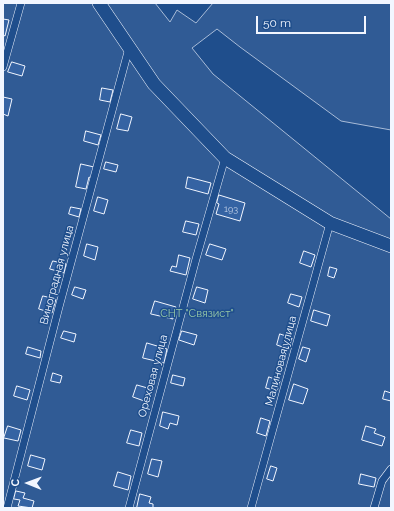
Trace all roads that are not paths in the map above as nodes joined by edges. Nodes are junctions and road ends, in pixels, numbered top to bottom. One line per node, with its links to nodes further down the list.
1 (21, 3): 4 (lane)
2 (99, 3): 3 (street)
3 (129, 48): 5 (street); 10 (lane, Виноградная улица)
4 (3, 67)
5 (225, 158): 6 (street); 11 (lane, Ореховая улица)
6 (330, 223): 7 (street); 9 (lane, Малиновая улица)
7 (391, 246)
8 (391, 469): 12 (lane)
9 (251, 506)
10 (7, 508)
11 (130, 508)
12 (374, 508)

